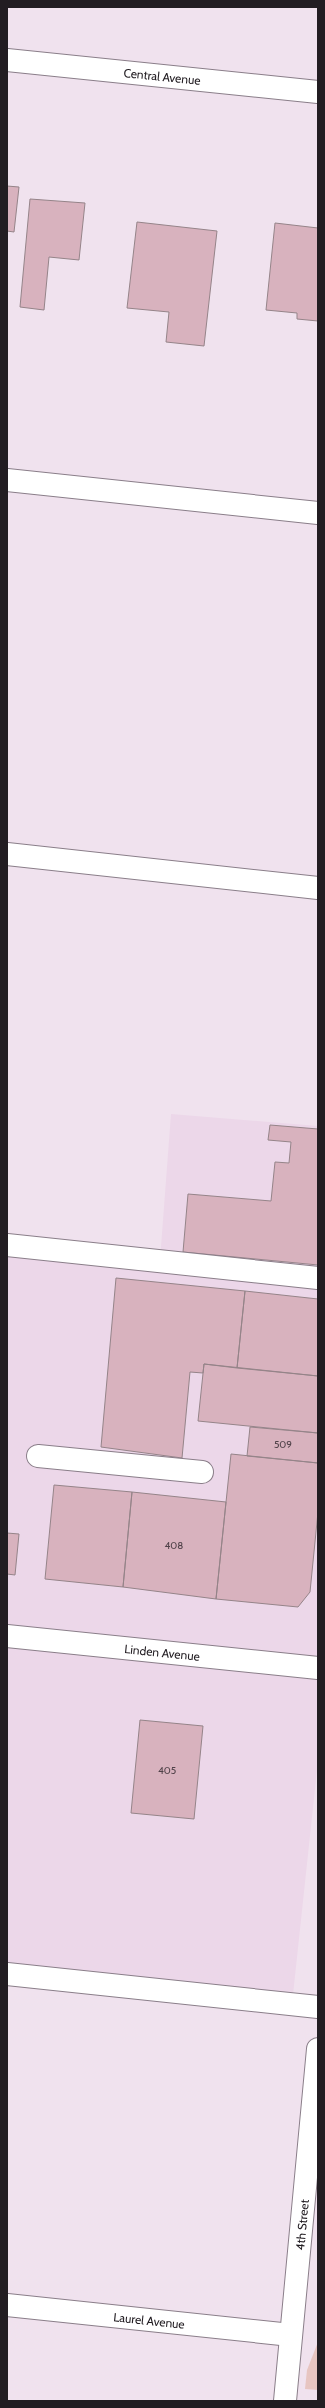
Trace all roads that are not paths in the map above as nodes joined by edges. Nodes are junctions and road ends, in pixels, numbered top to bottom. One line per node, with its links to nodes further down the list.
1 (7, 60): 2 (street, Central Avenue)
2 (318, 92)
3 (7, 480): 4 (street)
4 (318, 513)
5 (7, 854): 6 (street)
6 (318, 888)
7 (7, 1245): 8 (street)
8 (318, 1278)
9 (38, 1456): 10 (street)
10 (202, 1472)
11 (7, 1636): 12 (street, Linden Avenue)
12 (318, 1668)
13 (7, 1974): 14 (street)
14 (318, 2007)
15 (318, 2049): 16 (street, 4th Street)
16 (316, 2096): 18 (street, 4th Street)
17 (7, 2306): 18 (street, Laurel Avenue)
18 (291, 2335): 19 (street, 4th Street)
19 (285, 2401)

